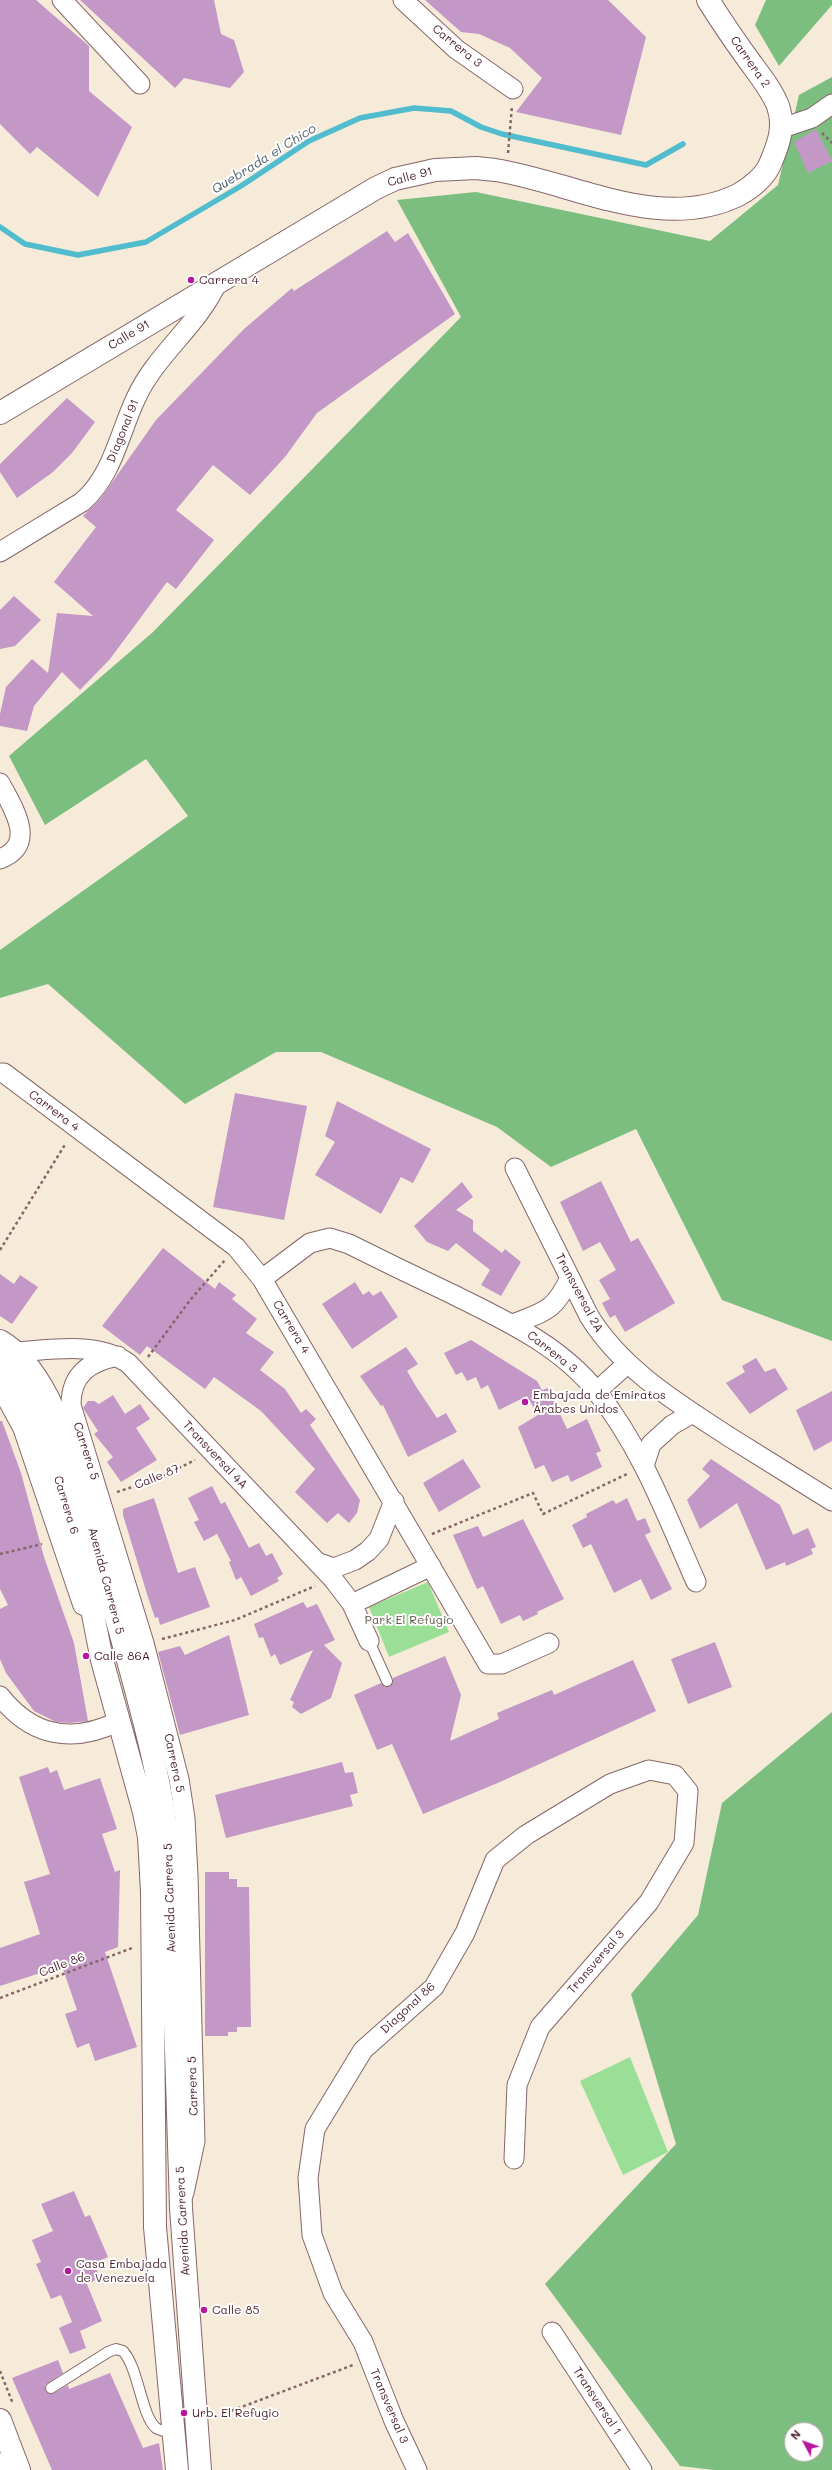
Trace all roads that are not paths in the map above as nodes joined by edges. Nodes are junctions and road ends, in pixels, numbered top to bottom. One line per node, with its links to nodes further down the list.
1 (62, 0): 4 (street)
2 (403, 0): 5 (street, Carrera 3)
3 (708, 0): 7 (main road, Carrera 2)
4 (140, 84)
5 (513, 90)
6 (832, 104): 7 (street)
7 (782, 128): 8 (main road, Calle 91)
8 (218, 281): 9 (main road, Calle 91); 10 (street, Diagonal 91)
9 (0, 413)
10 (0, 552)
11 (0, 783): 12 (street)
12 (0, 859)
13 (0, 1074): 16 (street, Carrera 4)
14 (515, 1168): 15 (street, Transversal 2A)
15 (570, 1278): 17 (street); 20 (street, Transversal 2A)
16 (262, 1279): 17 (street, Carrera 3); 26 (street, Carrera 4)
17 (513, 1324): 22 (street, Carrera 3)
18 (5, 1352): 19 (street, Transversal 4A); 33 (main road, Carrera 6); 39 (main road, Avenida Carrera 5)
19 (118, 1356): 27 (street, Transversal 4A); 39 (street, Carrera 5)
20 (628, 1363): 22 (street); 23 (street, Transversal 2A)
21 (0, 1383): 33 (main road, Avenida Carrera 5)
22 (597, 1391): 24 (street, Carrera 3)
23 (693, 1413): 24 (street); 25 (street, Transversal 2A)
24 (644, 1466): 29 (street, Carrera 3)
25 (832, 1501)
26 (394, 1502): 27 (street); 28 (street, Carrera 4)
27 (319, 1562): 30 (street, Transversal 4A)
28 (432, 1566): 30 (street); 32 (street, Carrera 4)
29 (696, 1582)
30 (352, 1604): 31 (street, Transversal 4A)
31 (369, 1641): 34 (lane)
32 (549, 1643)
33 (102, 1660): 36 (main road, Avenida Carrera 5)
34 (387, 1681)
35 (0, 1696): 36 (street)
36 (119, 1720): 44 (main road, Avenida Carrera 5)
37 (675, 1775): 38 (street, Transversal 3); 41 (street, Diagonal 86)
38 (514, 2159)
39 (181, 2208): 47 (main road, Avenida Carrera 5)
40 (552, 2332): 49 (street, Transversal 1)
41 (366, 2350): 48 (street, Transversal 3)
42 (51, 2388): 44 (lane)
43 (5, 2427): 45 (main road)
44 (174, 2432): 46 (main road, Avenida Carrera 5)
45 (11, 2465)
46 (177, 2470)
47 (200, 2470)
48 (417, 2470)
49 (642, 2470)

